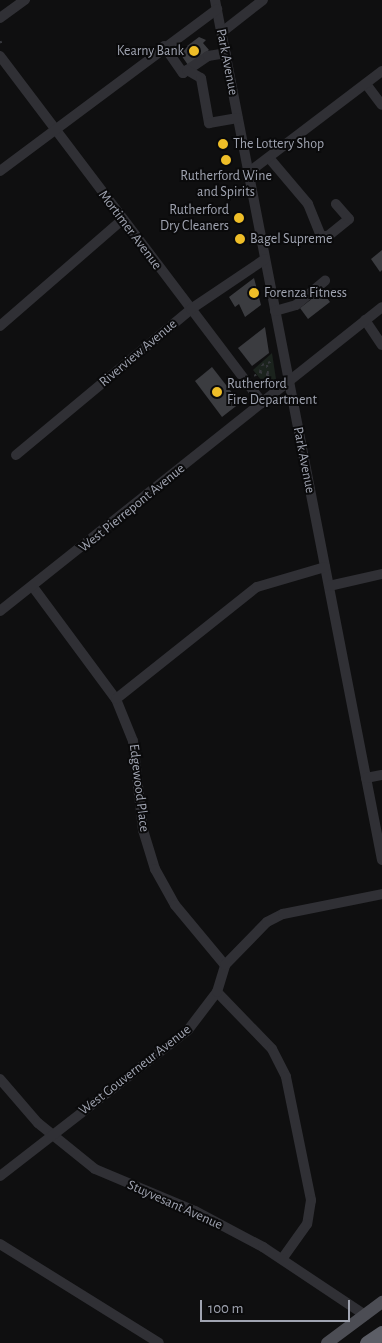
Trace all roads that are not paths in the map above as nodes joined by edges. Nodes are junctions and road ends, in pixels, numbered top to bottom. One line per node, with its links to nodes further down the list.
1 (25, 0): 4 (street)
2 (263, 0): 5 (street)
3 (216, 5): 5 (street, Park Avenue); 6 (street)
4 (0, 18)
5 (222, 32): 7 (street, Park Avenue)
6 (164, 46): 9 (street); 14 (street)
7 (226, 53): 9 (street); 13 (street, Park Avenue)
8 (0, 56): 14 (street, Mortimer Avenue)
9 (188, 70): 13 (street)
10 (382, 71): 11 (street)
11 (366, 84): 12 (street); 15 (street)
12 (382, 105)
13 (238, 118): 17 (street, Park Avenue)
14 (54, 129): 16 (street); 19 (street, Mortimer Avenue)
15 (270, 159): 17 (street); 18 (street)
16 (0, 171)
17 (249, 172): 20 (street, Park Avenue)
18 (336, 204)
19 (122, 220): 23 (street, Mortimer Avenue); 26 (street)
20 (265, 258): 23 (street, Riverview Avenue); 24 (street, Park Avenue)
21 (325, 281): 24 (street)
22 (382, 307): 25 (street, West Pierrepont Avenue)
23 (191, 309): 29 (street, Mortimer Avenue); 30 (street, Riverview Avenue)
24 (275, 311): 28 (street, Park Avenue)
25 (364, 320): 27 (street); 28 (street, West Pierrepont Avenue)
26 (0, 326)
27 (382, 345)
28 (288, 381): 29 (street, West Pierrepont Avenue); 31 (street, Park Avenue)
29 (262, 403): 34 (street, West Pierrepont Avenue)
30 (16, 455)
31 (325, 567): 33 (street, Park Avenue); 36 (street)
32 (382, 574): 33 (street)
33 (329, 586): 38 (street, Park Avenue)
34 (33, 587): 35 (street, West Pierrepont Avenue); 36 (street, Edgewood Place)
35 (0, 611)
36 (116, 698): 41 (street, Edgewood Place)
37 (382, 775): 38 (street)
38 (366, 778): 39 (street, Park Avenue)
39 (382, 860)
40 (382, 894): 41 (street, West Gouverneur Avenue)
41 (225, 965): 42 (street, West Gouverneur Avenue)
42 (217, 992): 44 (street, West Gouverneur Avenue); 47 (street)
43 (0, 1079): 44 (street, Stuyvesant Avenue)
44 (54, 1134): 45 (street, West Gouverneur Avenue); 47 (street, Stuyvesant Avenue)
45 (0, 1176)
46 (0, 1244): 51 (street)
47 (282, 1259): 49 (street, Stuyvesant Avenue)
48 (382, 1302): 49 (main road)
49 (365, 1315): 52 (main road)
50 (382, 1334): 53 (highway)
51 (159, 1343)
52 (327, 1343)
53 (367, 1343)

